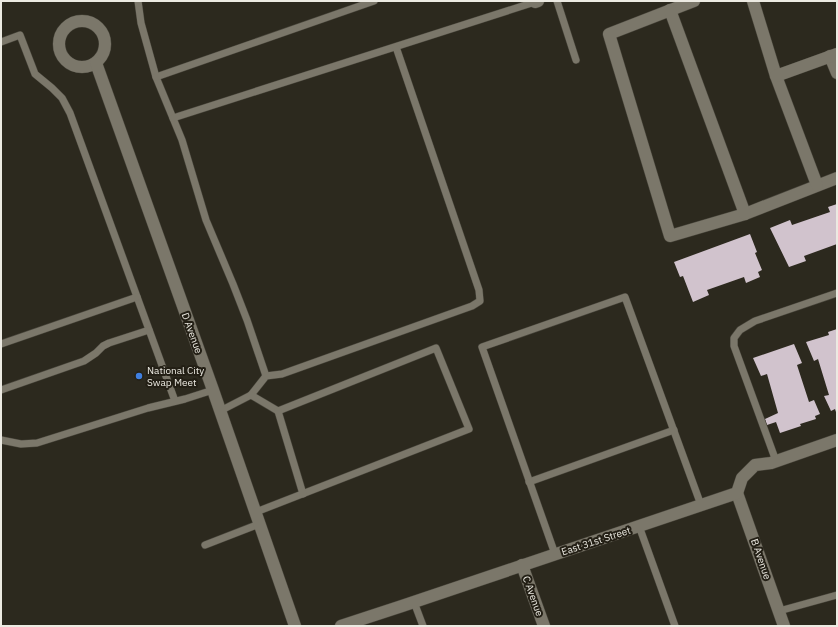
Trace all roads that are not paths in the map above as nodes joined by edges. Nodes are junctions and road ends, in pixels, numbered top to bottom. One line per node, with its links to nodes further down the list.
1 (138, 1): 14 (lane)
2 (374, 1): 14 (lane)
3 (557, 1): 11 (lane)
4 (694, 1): 7 (street)
5 (753, 1): 15 (street)
6 (537, 2): 9 (lane)
7 (670, 10): 19 (street); 19 (street)
8 (1, 42): 21 (lane)
9 (396, 47): 16 (lane); 24 (lane)
10 (833, 55): 13 (street); 15 (street)
11 (576, 60)
12 (96, 63): 26 (street, D Avenue)
13 (837, 73)
14 (156, 76): 16 (lane)
15 (776, 76): 18 (street)
16 (173, 118): 24 (lane)
17 (837, 178): 18 (street)
18 (817, 185): 19 (street)
19 (745, 214)
20 (837, 293): 34 (lane)
21 (137, 297): 22 (lane); 23 (lane)
22 (149, 330): 25 (lane); 28 (lane)
23 (1, 344)
24 (266, 376): 27 (lane)
25 (1, 390)
26 (213, 390): 28 (lane); 29 (street, D Avenue)
27 (251, 395): 29 (lane); 30 (lane)
28 (175, 401): 32 (lane)
29 (220, 411): 39 (street, D Avenue)
30 (278, 411): 37 (lane); 37 (lane)
31 (674, 430): 35 (lane); 35 (lane); 38 (lane)
32 (1, 440)
33 (837, 440): 34 (street)
34 (776, 461): 36 (street)
35 (529, 482): 42 (lane)
36 (737, 493): 38 (street, East 31st Street); 46 (street, B Avenue)
37 (303, 494): 39 (lane)
38 (701, 505): 40 (street, East 31st Street)
39 (257, 518): 41 (lane); 47 (street, D Avenue)
40 (639, 526): 42 (street, East 31st Street); 51 (lane)
41 (205, 545)
42 (554, 554): 43 (street, East 31st Street)
43 (522, 565): 45 (street, East 31st Street); 50 (street, C Avenue)
44 (837, 594): 46 (lane)
45 (414, 602): 48 (street, East 31st Street); 49 (lane)
46 (779, 611): 52 (street, B Avenue)
47 (295, 626)
48 (341, 626)
49 (423, 626)
50 (544, 626)
51 (676, 626)
52 (784, 626)

